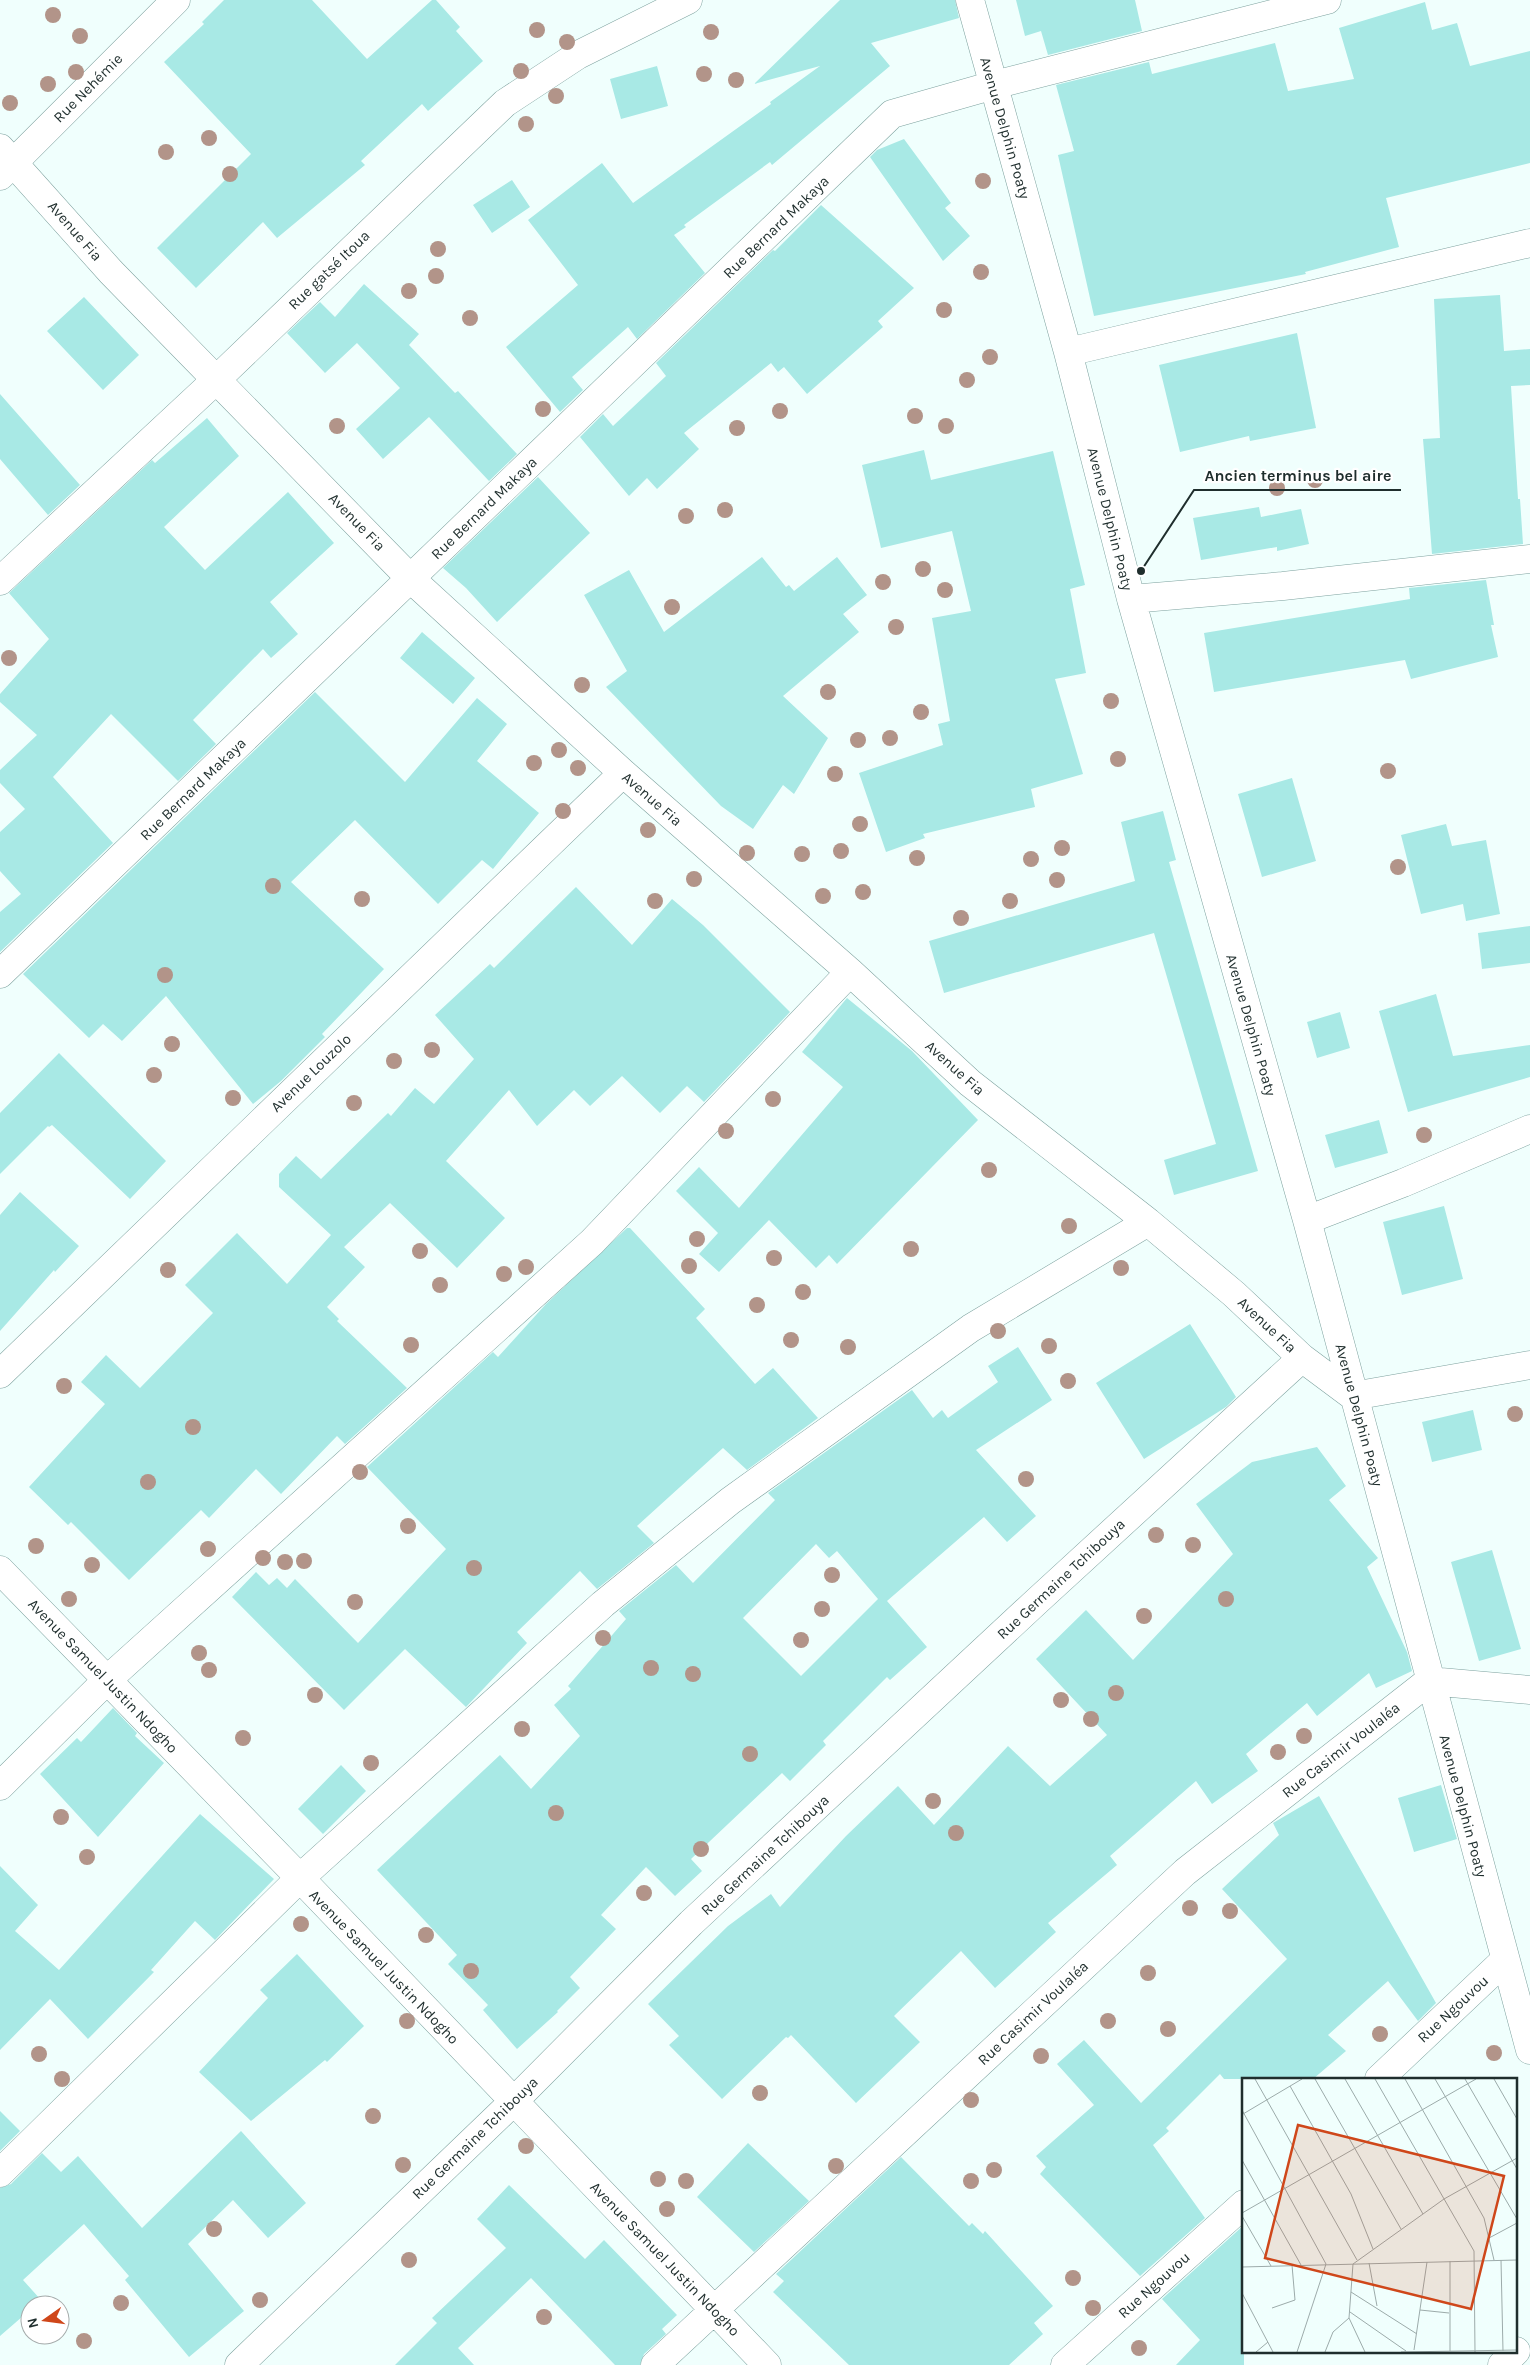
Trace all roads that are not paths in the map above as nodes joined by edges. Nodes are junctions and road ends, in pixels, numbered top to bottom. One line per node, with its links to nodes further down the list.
1 (176, 0): 6 (street, Rue Nehémie)
2 (688, 0): 9 (street, Rue gatsé Itoua)
3 (970, 0): 5 (street, Avenue Delphin Poaty)
4 (1327, 0): 5 (street, Rue Bernard Makaya)
5 (994, 86): 8 (street, Avenue Delphin Poaty); 11 (street, Rue Bernard Makaya)
6 (5, 162): 9 (street, Avenue Fia)
7 (1530, 243): 8 (street)
8 (1068, 352): 13 (street, Avenue Delphin Poaty)
9 (217, 379): 11 (street, Avenue Fia); 12 (street, Rue gatsé Itoua)
10 (1530, 559): 13 (street)
11 (411, 578): 14 (street, Avenue Fia); 16 (street, Rue Bernard Makaya)
12 (0, 581)
13 (1131, 599): 18 (street, Avenue Delphin Poaty)
14 (623, 773): 15 (street, Avenue Fia); 22 (street, Avenue Louzolo)
15 (850, 972): 19 (street, Avenue Fia); 25 (street)
16 (0, 974)
17 (1530, 1129): 18 (street)
18 (1307, 1220): 23 (street, Avenue Delphin Poaty)
19 (1148, 1222): 20 (street, Avenue Fia); 29 (street)
20 (1302, 1358): 23 (street, Avenue Fia); 33 (street, Rue Germaine Tchibouya)
21 (1530, 1366): 23 (street)
22 (0, 1374)
23 (1353, 1396): 26 (street, Avenue Delphin Poaty)
24 (0, 1570): 25 (street, Avenue Samuel Justin Ndogho)
25 (107, 1680): 28 (street); 29 (street, Avenue Samuel Justin Ndogho)
26 (1429, 1681): 27 (street); 30 (street, Avenue Delphin Poaty); 36 (street, Rue Casimir Voulaléa)
27 (1530, 1690)
28 (0, 1786)
29 (300, 1878): 33 (street, Avenue Samuel Justin Ndogho); 34 (street)
30 (1505, 1960): 31 (street, Avenue Delphin Poaty); 32 (street, Rue Ngouvou)
31 (1530, 2050)
32 (1380, 2078)
33 (513, 2102): 36 (street, Avenue Samuel Justin Ndogho); 40 (street, Rue Germaine Tchibouya)
34 (0, 2174)
35 (1242, 2206): 43 (street, Rue Ngouvou)
36 (713, 2309): 41 (street, Rue Casimir Voulaléa); 42 (street, Avenue Samuel Justin Ndogho)
37 (1530, 2338): 38 (street)
38 (1518, 2349)
39 (1515, 2352): 44 (street)
40 (239, 2365)
41 (655, 2365)
42 (768, 2365)
43 (1065, 2365)
44 (1502, 2365)

